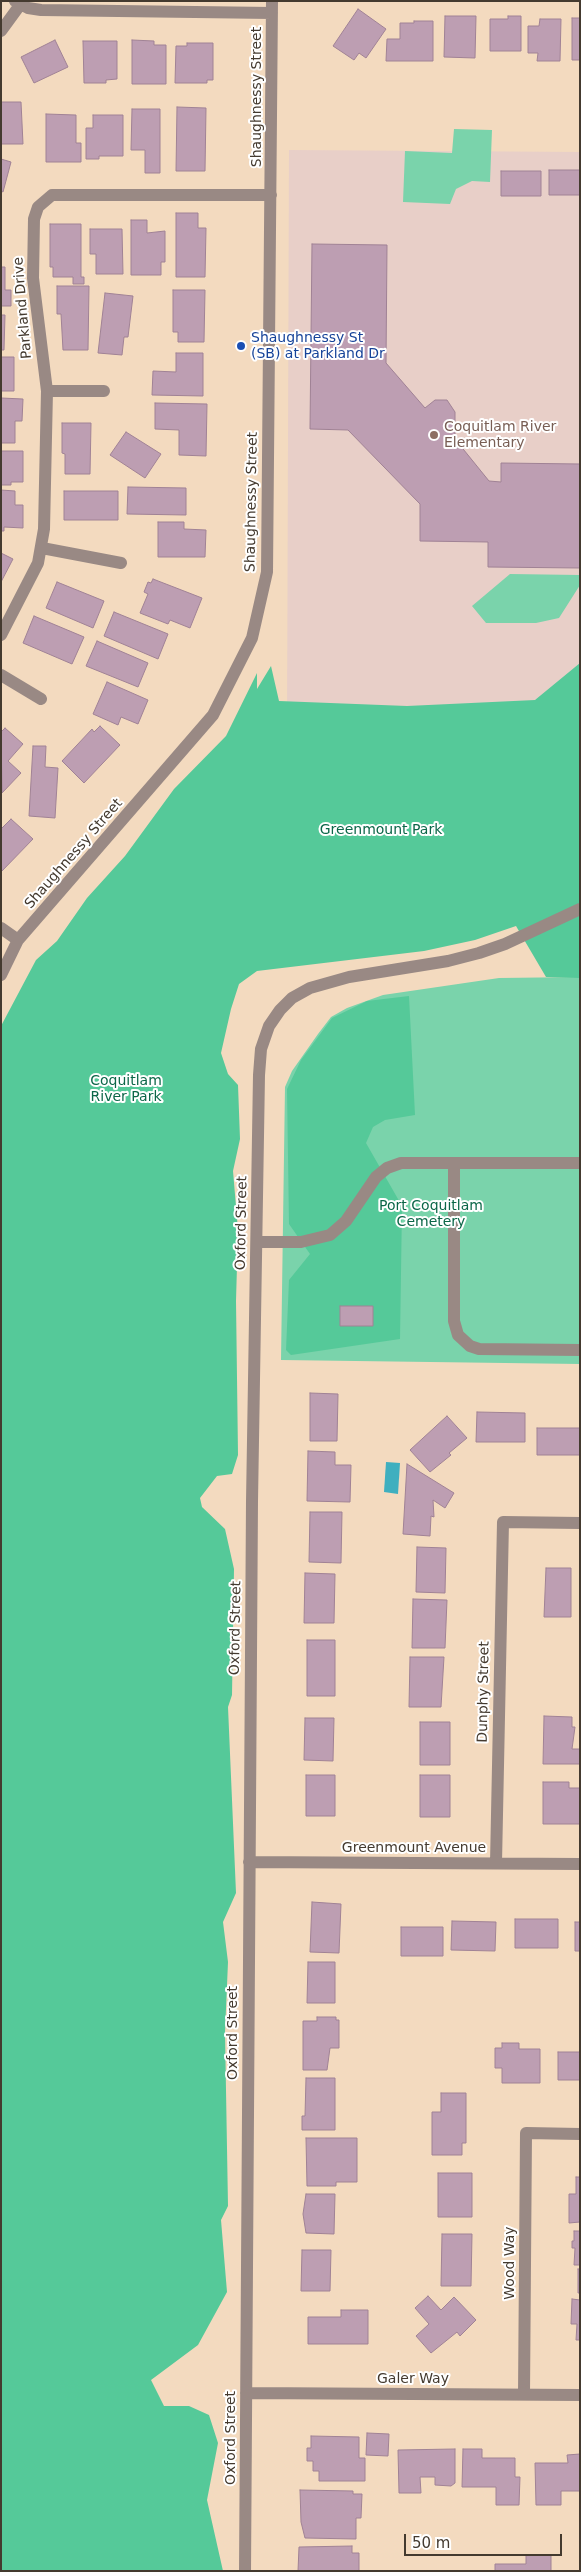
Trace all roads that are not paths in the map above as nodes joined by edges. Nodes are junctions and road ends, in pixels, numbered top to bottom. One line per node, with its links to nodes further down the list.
1 (17, 3): 2 (street); 4 (street)
2 (129, 5): 3 (street)
3 (272, 7): 5 (street, Shaughnessy Street)
4 (1, 31)
5 (271, 195): 6 (street, Parkland Drive); 15 (street, Shaughnessy Street)
6 (46, 391): 7 (street); 8 (street, Parkland Drive)
7 (104, 391)
8 (42, 548): 9 (street); 10 (street, Parkland Drive)
9 (121, 563)
10 (1, 635)
11 (1, 675): 12 (street)
12 (41, 699)
13 (580, 910): 19 (street, Oxford Street)
14 (1, 928): 15 (street)
15 (18, 940): 16 (street, Shaughnessy Street)
16 (1, 976)
17 (454, 1163): 18 (street); 19 (street); 20 (street)
18 (580, 1163)
19 (256, 1242): 22 (street, Oxford Street)
20 (580, 1350)
21 (580, 1522): 23 (street, Dunphy Street)
22 (248, 1862): 23 (street, Greenmount Avenue); 26 (street, Oxford Street)
23 (496, 1864): 24 (street, Greenmount Avenue)
24 (580, 1864)
25 (580, 2134): 27 (street, Wood Way)
26 (246, 2393): 27 (street, Galer Way); 29 (street, Oxford Street)
27 (524, 2394): 28 (street, Galer Way)
28 (580, 2395)
29 (245, 2571)

